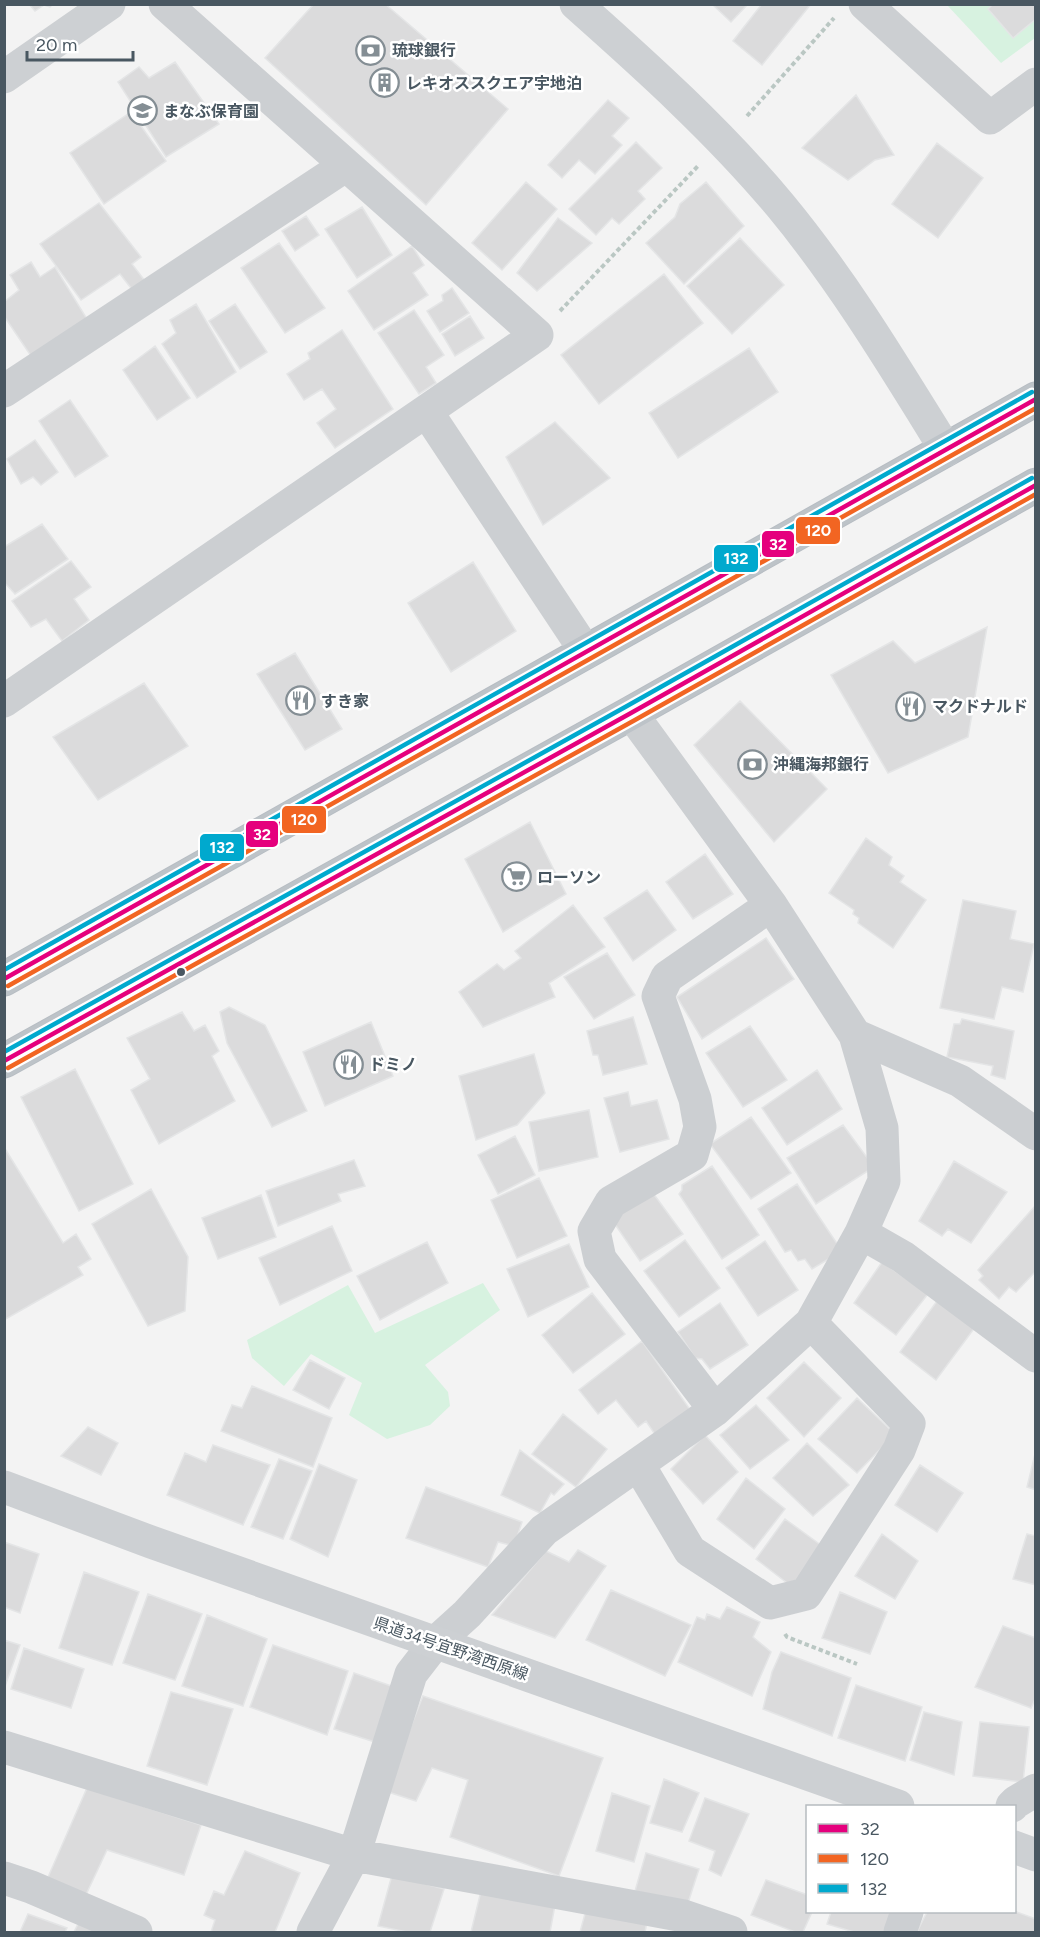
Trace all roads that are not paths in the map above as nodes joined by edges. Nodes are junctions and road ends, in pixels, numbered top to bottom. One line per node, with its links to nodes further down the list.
1 (109, 4): 5 (main road)
2 (165, 4): 7 (street)
3 (576, 4): 11 (main road)
4 (852, 9): 6 (street)
5 (4, 77)
6 (1035, 84)
7 (345, 166): 8 (street); 10 (street)
8 (4, 391)
9 (1035, 399): 11 (highway)
10 (427, 412): 13 (street); 14 (street)
11 (946, 450): 13 (highway)
12 (1035, 485): 15 (highway)
13 (586, 652): 17 (highway)
14 (8, 692)
15 (631, 713): 16 (street); 19 (highway)
16 (771, 905): 18 (street); 24 (street)
17 (4, 979)
18 (855, 1035): 20 (street); 21 (street)
19 (4, 1061)
20 (1035, 1134)
21 (861, 1233): 22 (street); 23 (street)
22 (811, 1323): 24 (street); 25 (street)
23 (1035, 1356)
24 (715, 1410): 25 (street)
25 (638, 1464): 27 (street)
26 (4, 1487): 27 (main road, 県道34号宜野湾西原線)
27 (435, 1643): 30 (main road, 県道34号宜野湾西原線); 33 (street)
28 (4, 1747): 33 (street)
29 (1035, 1790): 31 (street)
30 (895, 1805)
31 (1013, 1805)
32 (1016, 1848): 34 (main road)
33 (354, 1855): 38 (street); 39 (street)
34 (1035, 1855)
35 (4, 1878): 37 (street)
36 (906, 1913): 40 (street)
37 (136, 1932)
38 (313, 1932)
39 (731, 1932)
40 (900, 1932)

